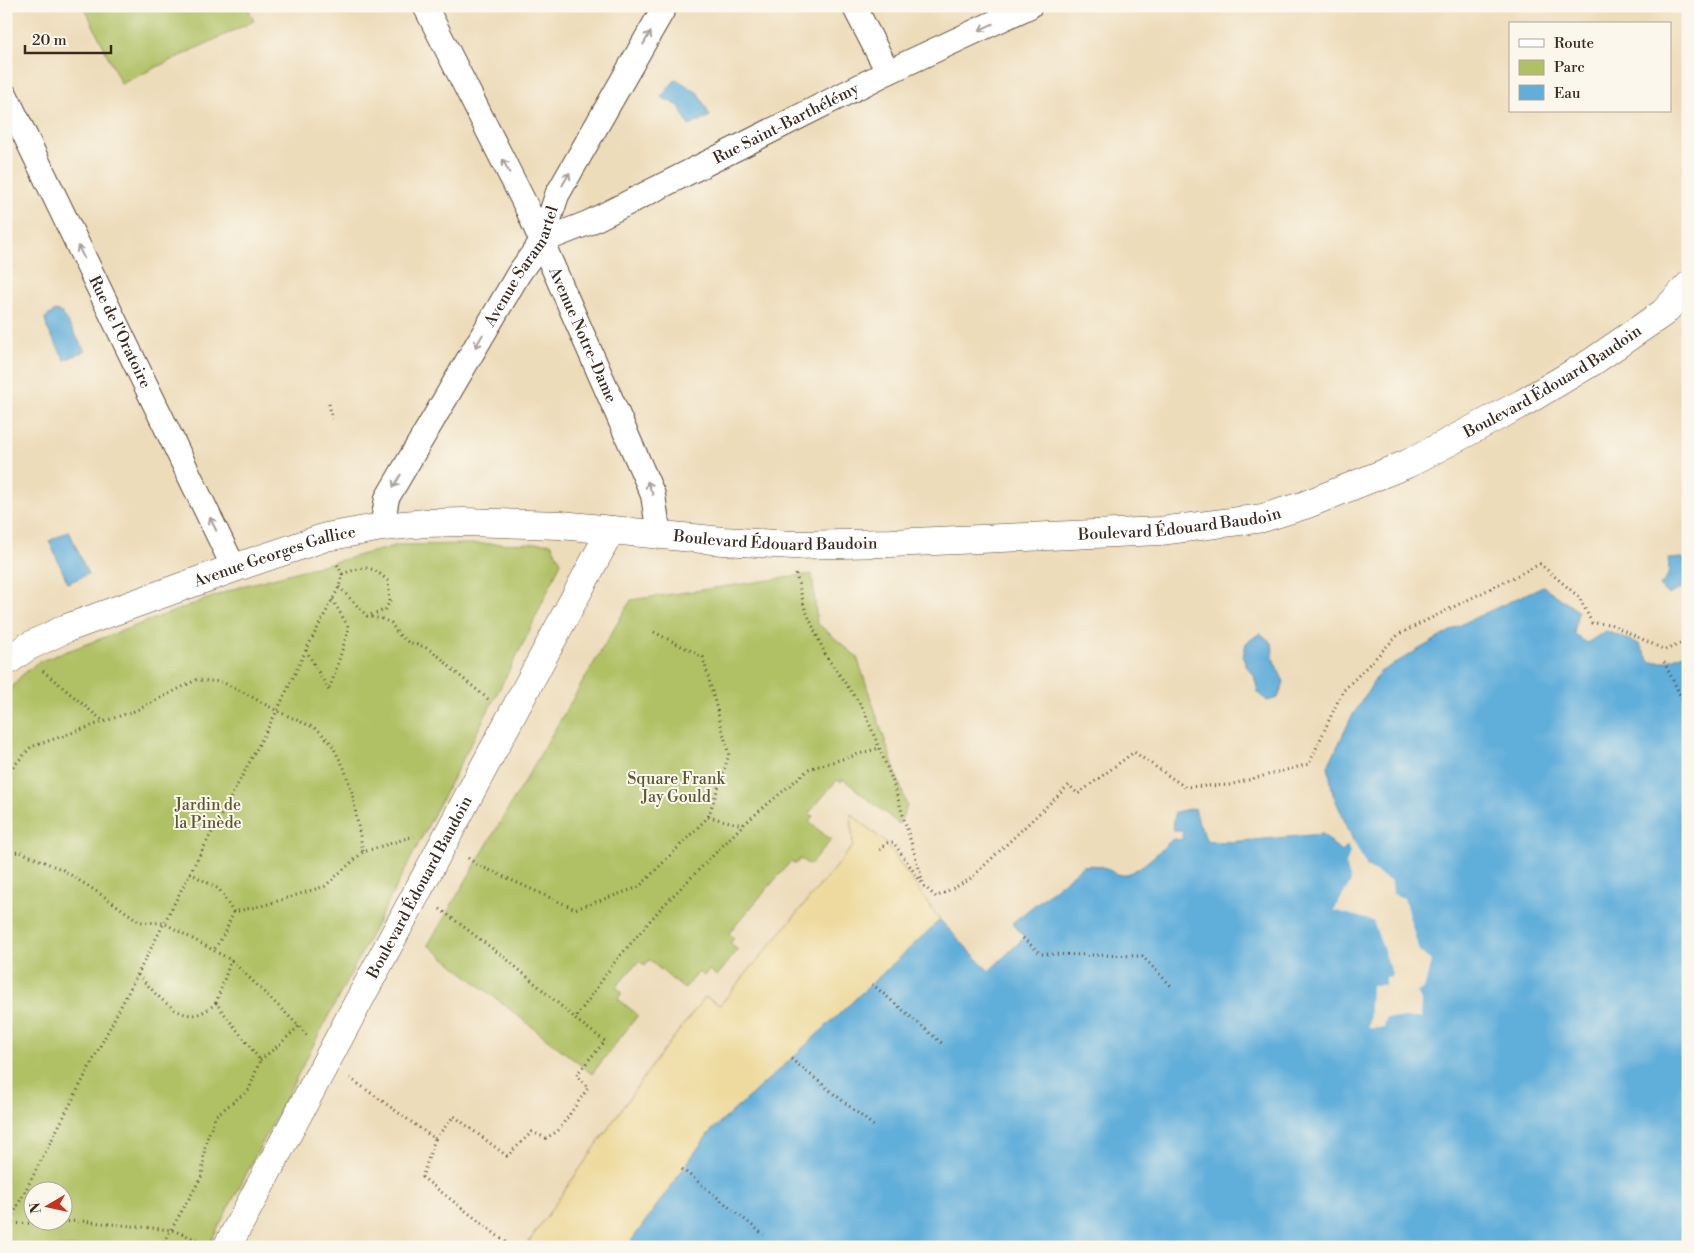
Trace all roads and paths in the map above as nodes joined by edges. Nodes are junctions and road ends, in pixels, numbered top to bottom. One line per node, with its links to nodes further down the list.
1 (425, 6): 7 (street, Avenue Notre-Dame, one-way to 1)
2 (665, 6): 7 (street, Avenue Saramartel, one-way to 2)
3 (854, 6): 5 (street)
4 (1030, 6): 5 (street, Rue Saint-Barthélémy, one-way to 5)
5 (888, 72): 7 (street, Rue Saint-Barthélémy)
6 (6, 96): 16 (street, Rue de l'Oratoire, one-way to 6)
7 (542, 241): 12 (street, Avenue Saramartel, one-way to 12); 14 (street, Avenue Notre-Dame, one-way to 7)
8 (1688, 286): 14 (street, Boulevard Édouard Baudoin)
9 (329, 404): 10 (path)
10 (332, 419)
11 (561, 525): 12 (street, Avenue Georges Gallice); 13 (street, Boulevard Édouard Baudoin)
12 (382, 528): 16 (street, Avenue Georges Gallice)
13 (611, 530): 14 (street, Boulevard Édouard Baudoin); 68 (street, Boulevard Édouard Baudoin)
14 (659, 535)
15 (334, 555): 18 (path)
16 (234, 568): 25 (street, Avenue Georges Gallice)
17 (795, 570): 32 (path)
18 (342, 574): 19 (path); 21 (path)
19 (339, 587): 20 (path); 21 (path)
20 (332, 600): 24 (path); 24 (path)
21 (366, 616): 28 (path)
22 (654, 632): 34 (path)
23 (1688, 641): 42 (path)
24 (306, 650): 29 (path)
25 (6, 662)
26 (1664, 662): 30 (path)
27 (43, 671): 31 (path)
28 (492, 703)
29 (277, 711): 31 (path); 38 (path); 41 (path)
30 (1688, 711)
31 (104, 722): 33 (path)
32 (880, 748): 35 (path); 42 (path)
33 (6, 780)
34 (708, 817): 35 (path); 40 (path)
35 (743, 825): 53 (path)
36 (416, 835): 38 (path)
37 (880, 850): 42 (path)
38 (362, 852): 44 (path)
39 (6, 853): 45 (path)
40 (463, 854)
41 (190, 873): 44 (path); 45 (path)
42 (924, 886)
43 (433, 905): 53 (path)
44 (233, 912): 47 (path)
45 (164, 923): 47 (path); 49 (path)
46 (1023, 938): 51 (path)
47 (214, 950): 48 (path)
48 (231, 960): 52 (path); 54 (path)
49 (138, 974): 52 (path); 63 (path)
50 (872, 984): 56 (path)
51 (1173, 988)
52 (216, 1002): 58 (path)
53 (575, 1018): 61 (path)
54 (300, 1026): 55 (path); 58 (path)
55 (309, 1039)
56 (944, 1045)
57 (791, 1059): 60 (path)
58 (260, 1060): 64 (path)
59 (350, 1077): 61 (path)
60 (875, 1127)
61 (435, 1139): 69 (path)
62 (682, 1169): 65 (path)
63 (7, 1226): 64 (path)
64 (172, 1230): 66 (path); 67 (path)
65 (764, 1235)
66 (198, 1240)
67 (161, 1247)
68 (227, 1247)
69 (512, 1247)

